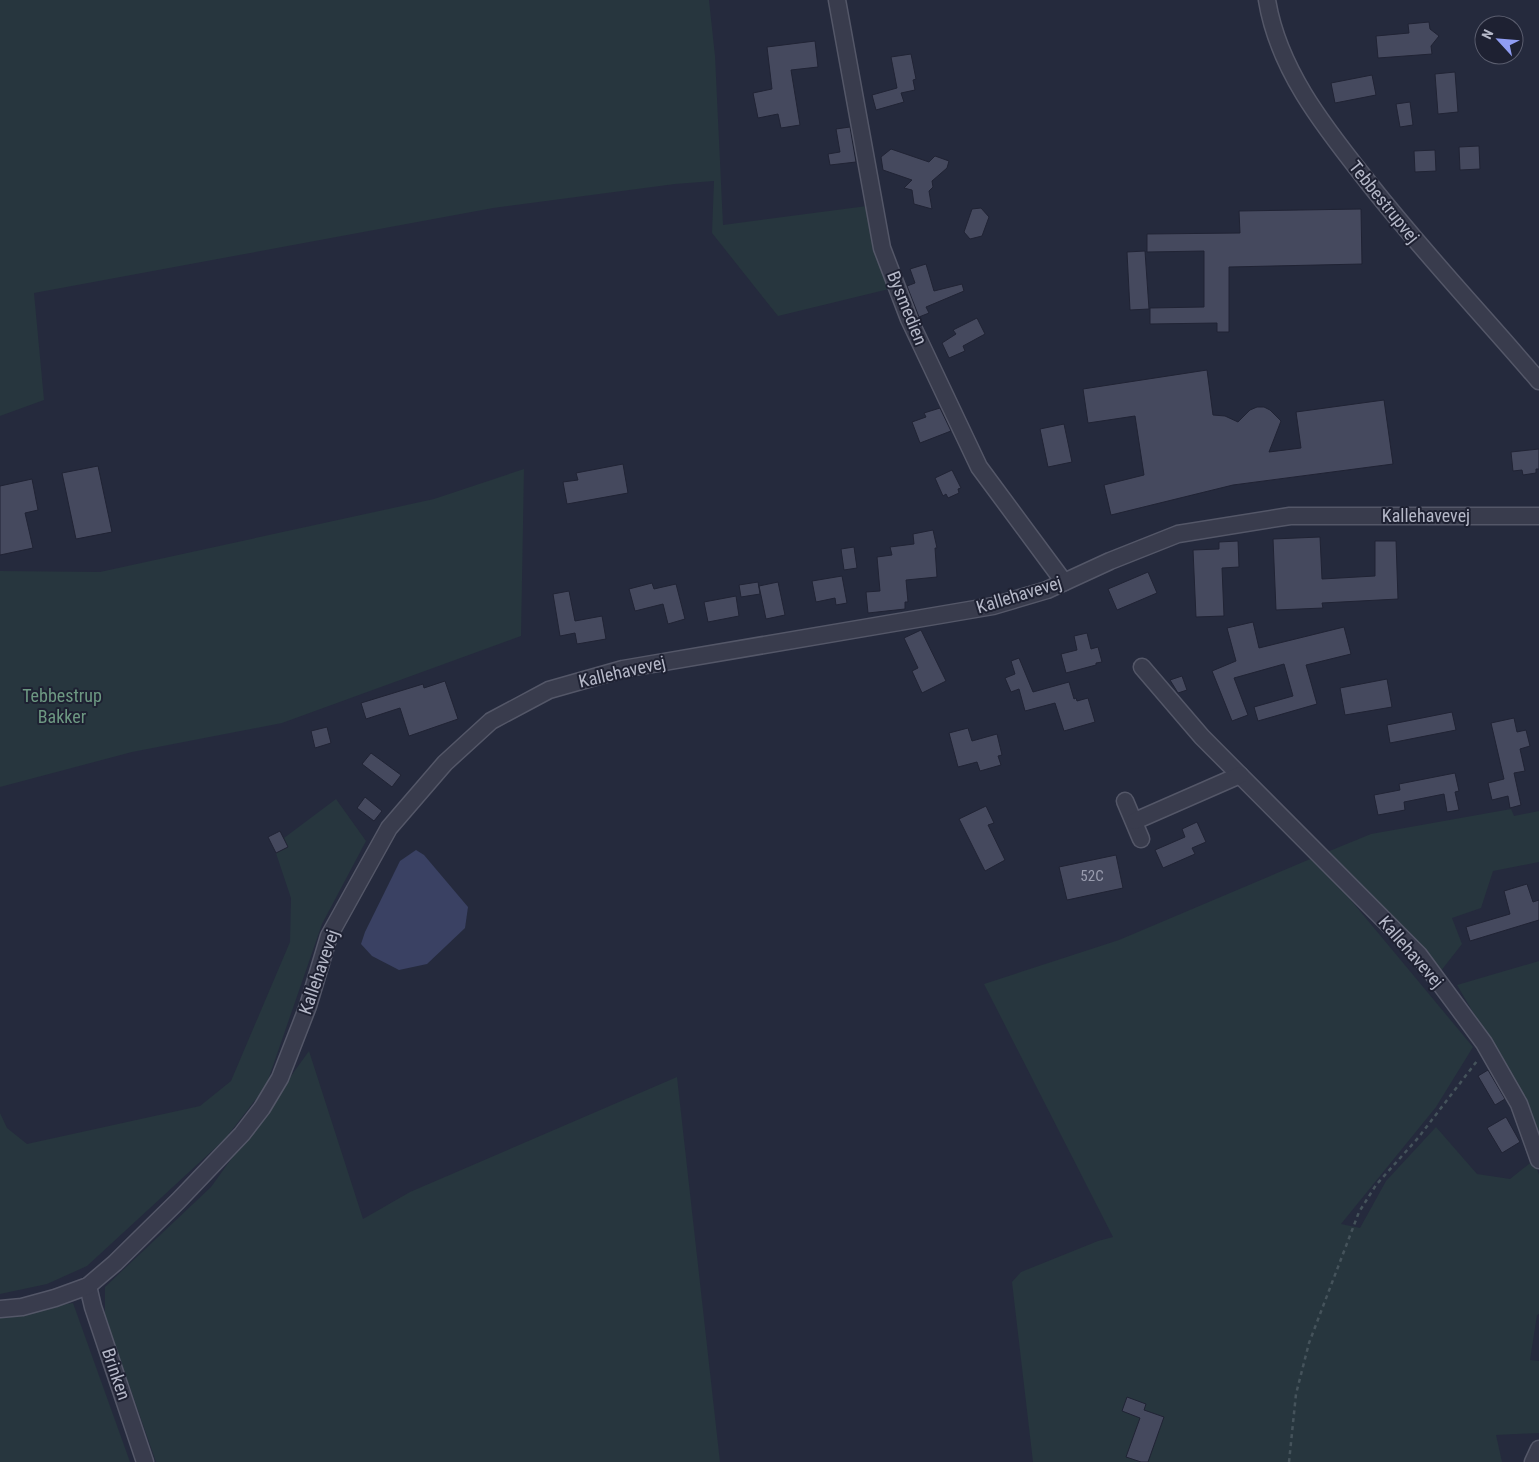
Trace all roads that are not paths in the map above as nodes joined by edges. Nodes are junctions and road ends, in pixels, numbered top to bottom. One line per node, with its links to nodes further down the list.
1 (837, 0): 5 (street, Bysmedien)
2 (1266, 0): 3 (street, Tebbestrupvej)
3 (1539, 381)
4 (1539, 516): 5 (street, Kallehavevej)
5 (1064, 582): 12 (street, Kallehavevej)
6 (1142, 667): 7 (street, Kallehavevej)
7 (1240, 775): 9 (street); 11 (street, Kallehavevej)
8 (1125, 801): 9 (street)
9 (1134, 821): 10 (street)
10 (1142, 839)
11 (1539, 1160)
12 (88, 1286): 13 (street, Kallehavevej); 15 (street, Brinken)
13 (0, 1309)
14 (1539, 1449): 16 (street)
15 (145, 1462)
16 (1533, 1462)

